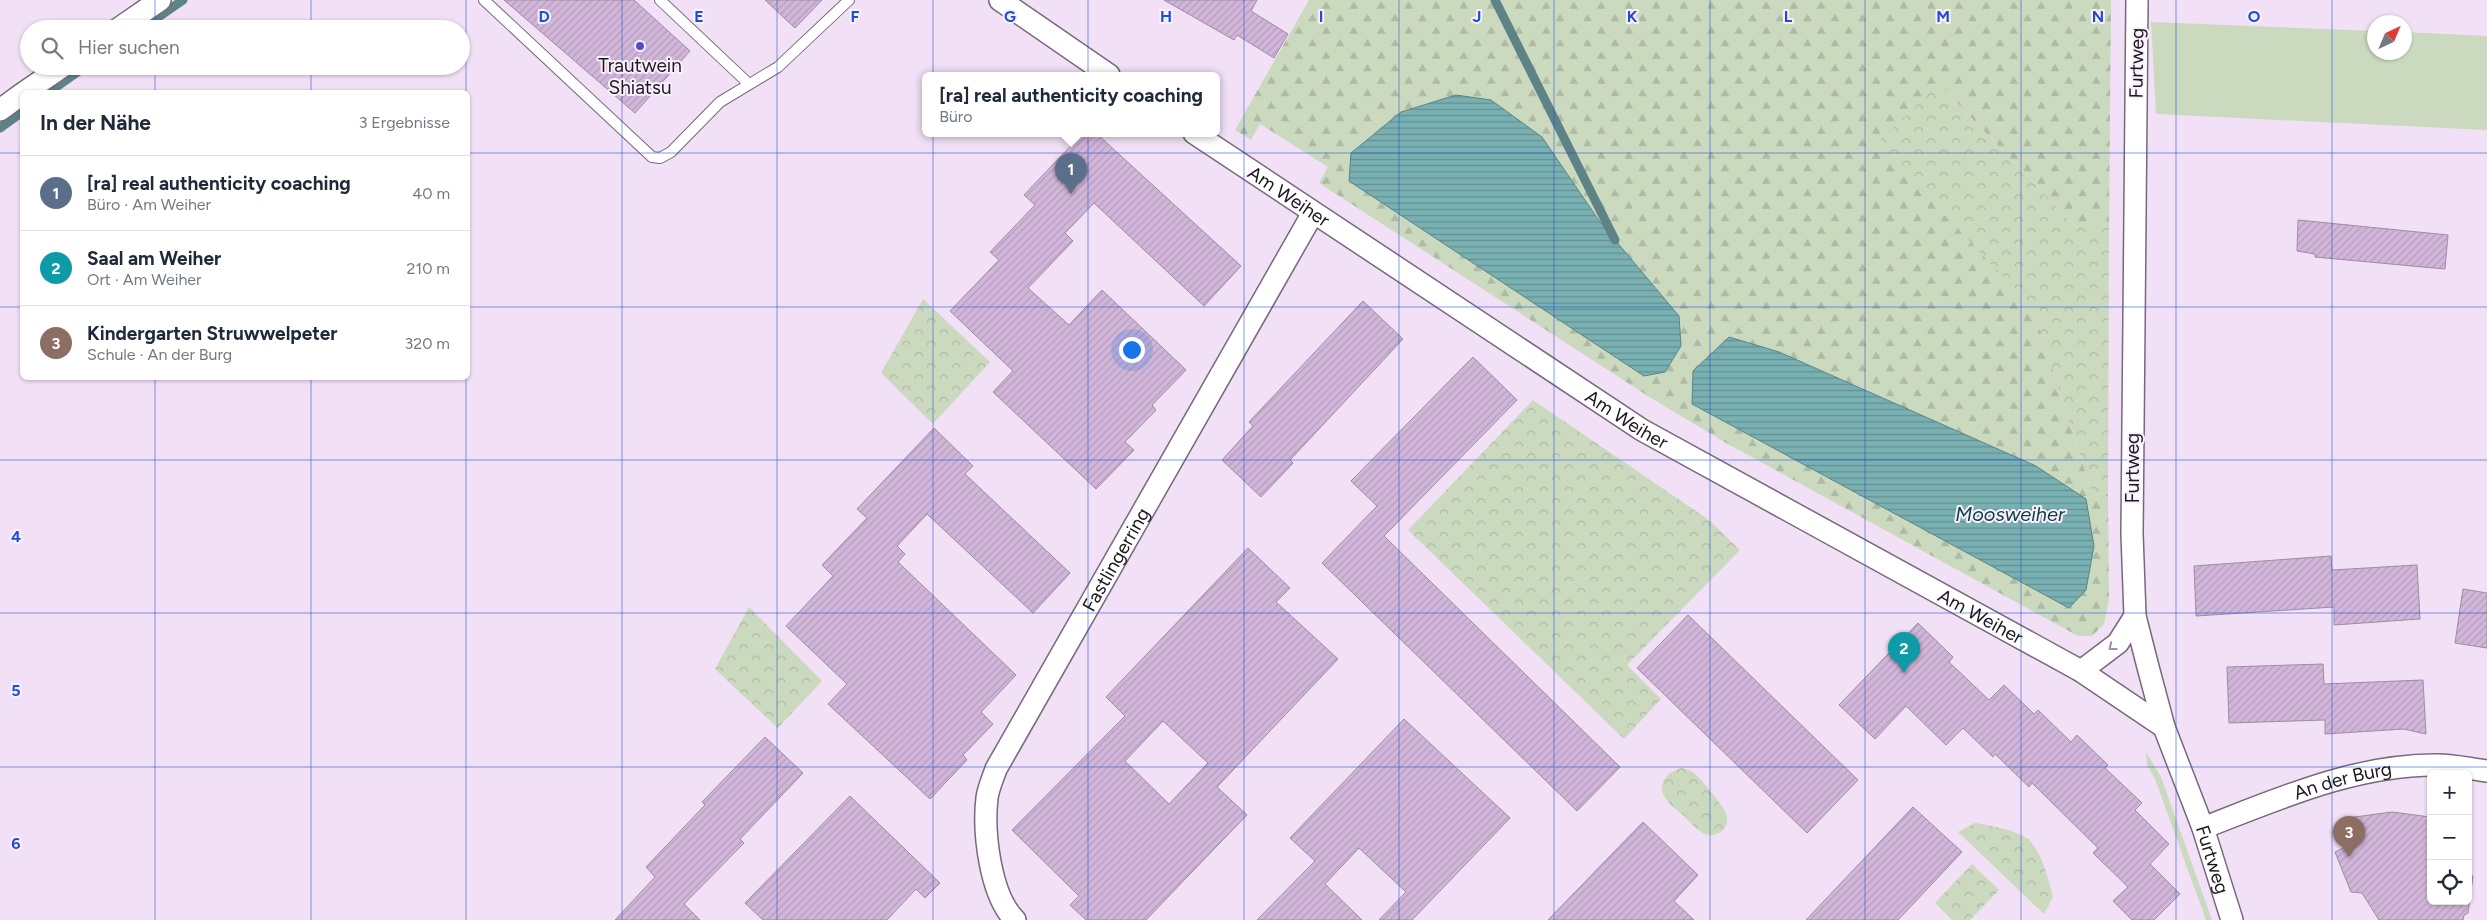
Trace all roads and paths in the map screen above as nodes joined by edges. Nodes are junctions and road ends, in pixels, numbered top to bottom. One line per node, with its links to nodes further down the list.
1 (160, 0): 7 (street)
2 (484, 0): 10 (lane)
3 (660, 0): 10 (lane)
4 (849, 0): 10 (lane)
5 (1000, 0): 8 (street)
6 (2137, 0): 16 (street, Furtweg)
7 (131, 20)
8 (1105, 72)
9 (50, 75): 11 (street)
10 (749, 84)
11 (28, 90)
12 (20, 96): 13 (street)
13 (0, 110)
14 (1200, 137): 15 (street, Am Weiher)
15 (1313, 213): 17 (street, Am Weiher); 21 (street, Fastlingerring)
16 (2135, 616): 17 (street, one-way to 17); 18 (street, Furtweg)
17 (2081, 671): 18 (street, Am Weiher)
18 (2164, 727): 20 (street, Furtweg)
19 (2487, 771): 20 (street, An der Burg)
20 (2203, 828): 22 (street, Furtweg)
21 (1015, 920)
22 (2232, 920)

